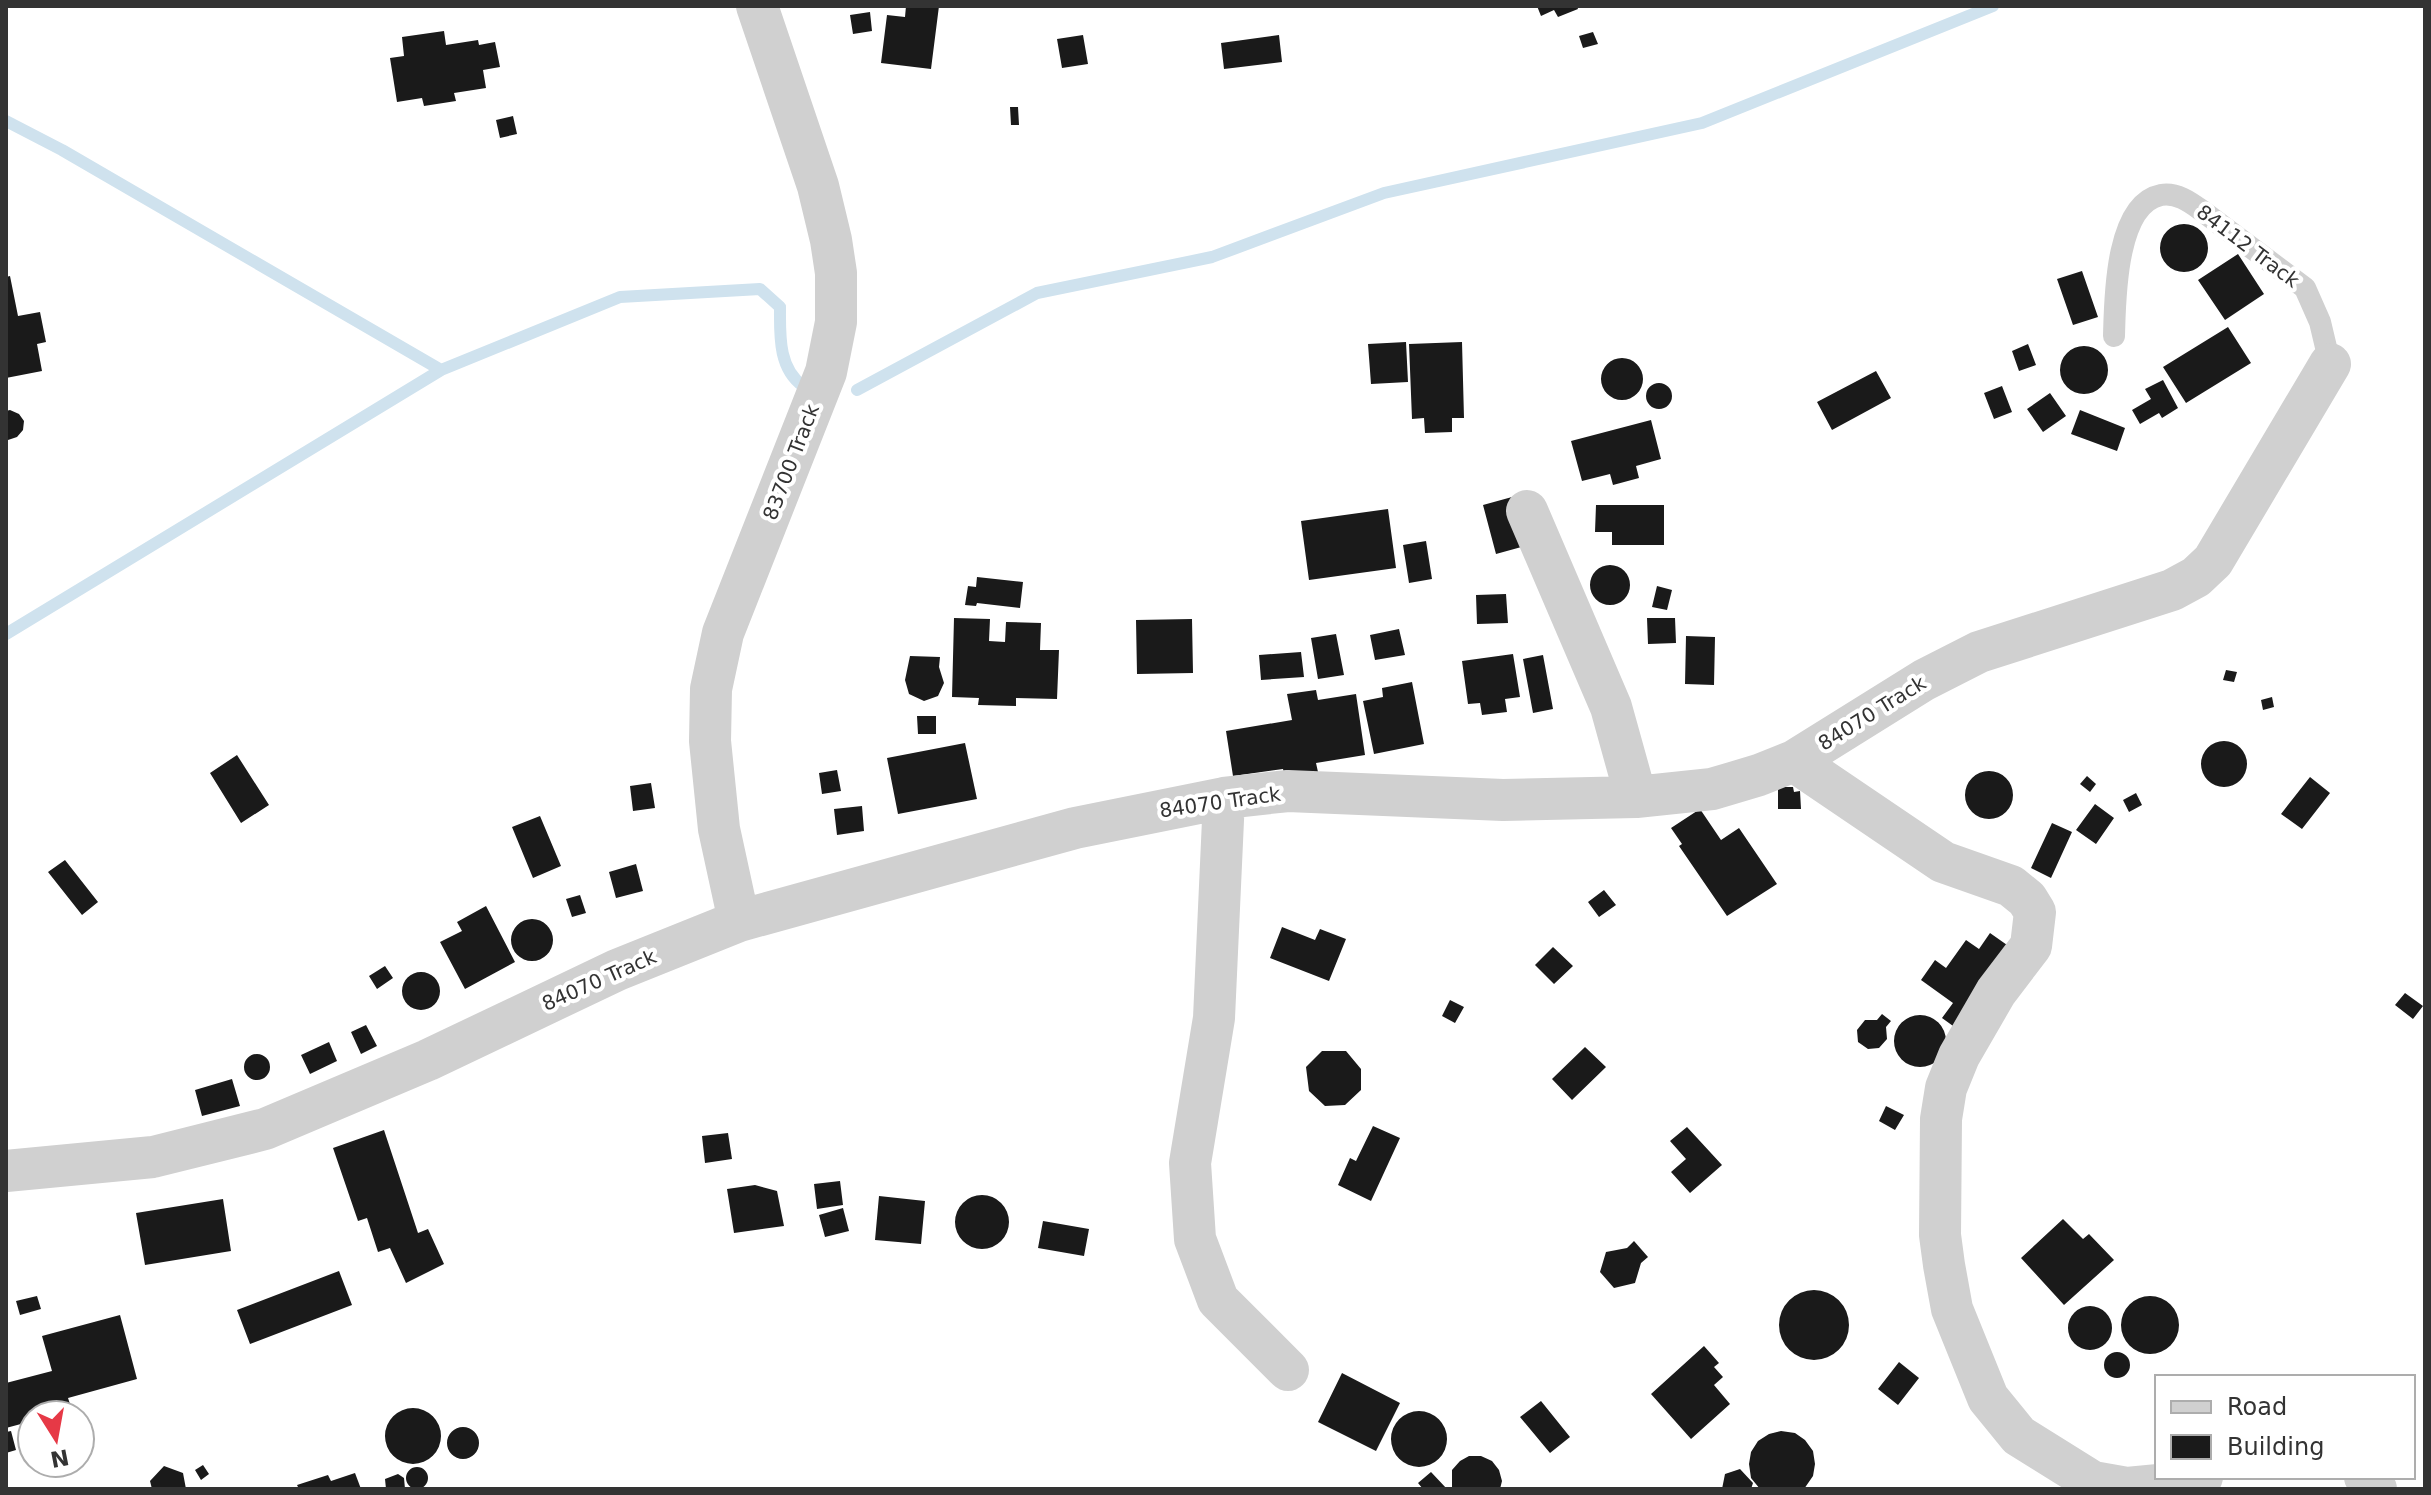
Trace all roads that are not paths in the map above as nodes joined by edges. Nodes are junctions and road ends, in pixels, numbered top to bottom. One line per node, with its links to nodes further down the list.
1 (757, 6): 8 (street, 83700 Track)
2 (2114, 336): 3 (lane, 84112 Track)
3 (2330, 364): 5 (street, 84070 Track)
4 (1527, 511): 6 (street)
5 (1794, 761): 6 (street, 84070 Track); 11 (street)
6 (1636, 797): 7 (street, 84070 Track)
7 (1224, 798): 8 (street, 84070 Track); 10 (street)
8 (739, 921): 9 (street, 84070 Track)
9 (6, 1171)
10 (1288, 1370)
11 (2193, 1479)

